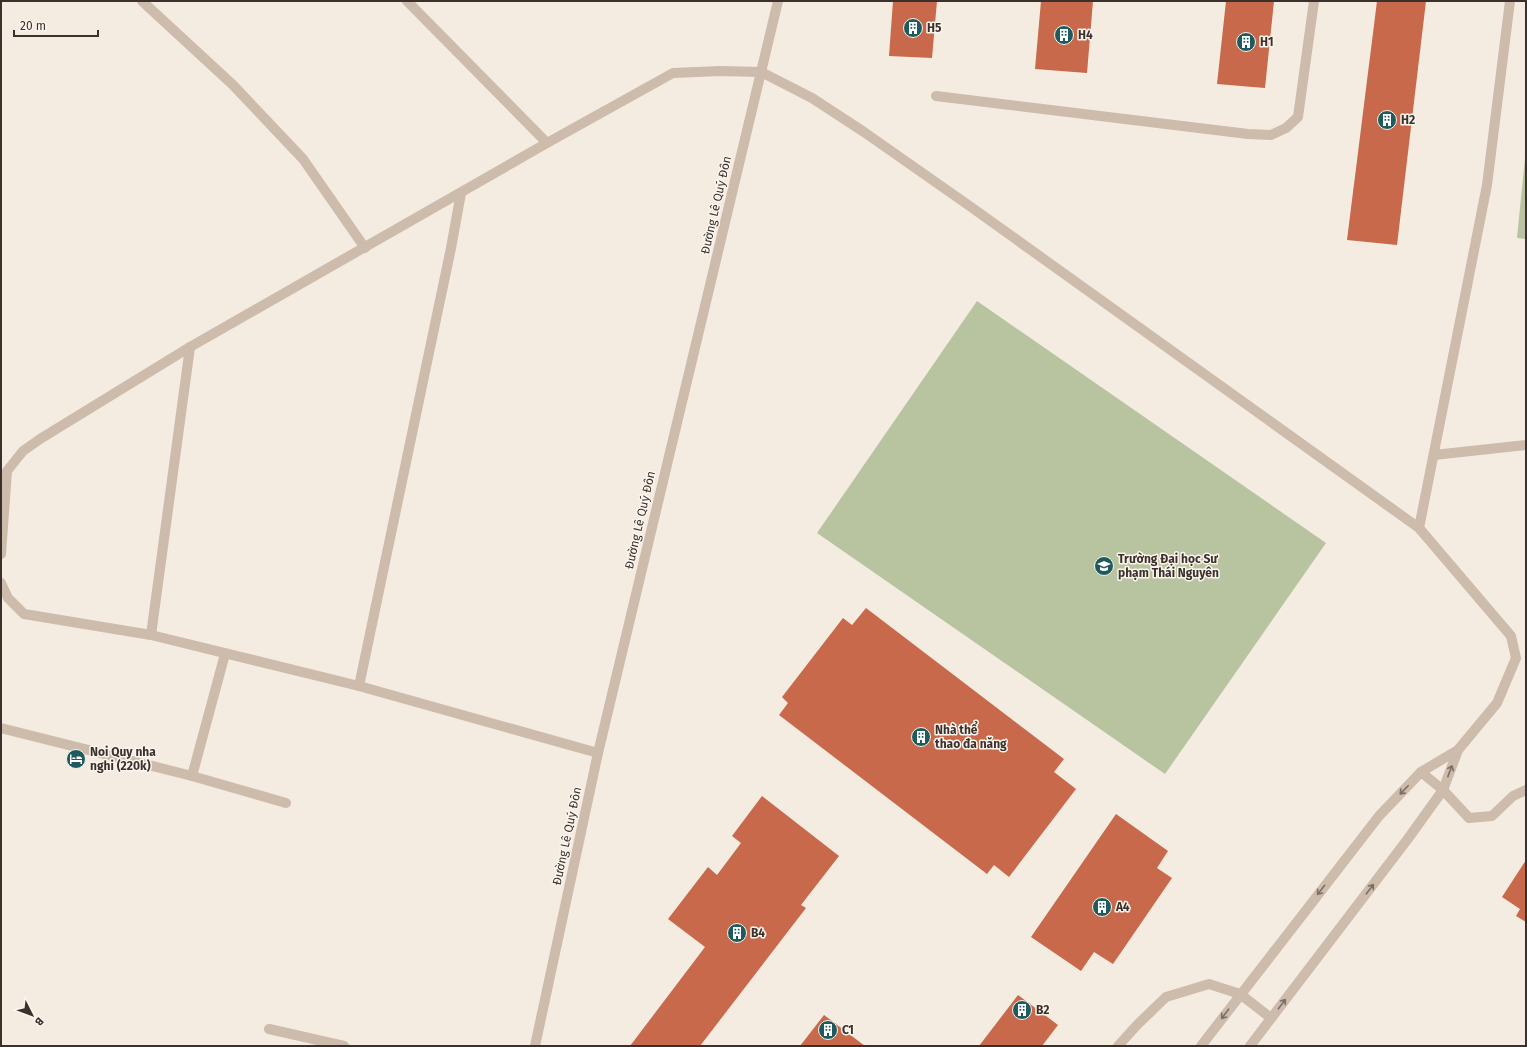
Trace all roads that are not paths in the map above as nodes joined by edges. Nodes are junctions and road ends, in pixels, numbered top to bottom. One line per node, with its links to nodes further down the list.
1 (142, 1): 10 (street)
2 (407, 1): 8 (street)
3 (778, 1): 6 (street, Đường Lê Quý Đôn)
4 (1314, 1): 7 (street)
5 (1510, 1): 13 (street)
6 (761, 72): 8 (street); 14 (street); 22 (street, Đường Lê Quý Đôn)
7 (936, 96)
8 (547, 143): 9 (street)
9 (461, 193): 10 (street); 19 (street)
10 (365, 248): 11 (street)
11 (190, 347): 15 (street); 17 (street)
12 (1526, 445): 13 (street)
13 (1434, 455): 14 (street)
14 (1419, 528): 21 (street)
15 (1, 554)
16 (1, 583): 17 (street)
17 (152, 635): 18 (street)
18 (225, 654): 19 (street); 24 (street)
19 (360, 686): 22 (street)
20 (1, 728): 24 (street)
21 (1458, 750): 23 (street); 25 (street, one-way to 21)
22 (598, 753): 32 (street, Đường Lê Quý Đôn)
23 (1422, 772): 25 (street); 28 (street, one-way to 28)
24 (192, 776): 27 (street)
25 (1443, 790): 26 (street); 29 (street, one-way to 25)
26 (1526, 790)
27 (286, 804)
28 (1240, 994): 29 (street); 33 (street); 34 (street, one-way to 34)
29 (1271, 1018): 35 (street)
30 (269, 1030): 31 (street)
31 (344, 1046)
32 (535, 1046)
33 (1118, 1046)
34 (1201, 1046)
35 (1250, 1046)

